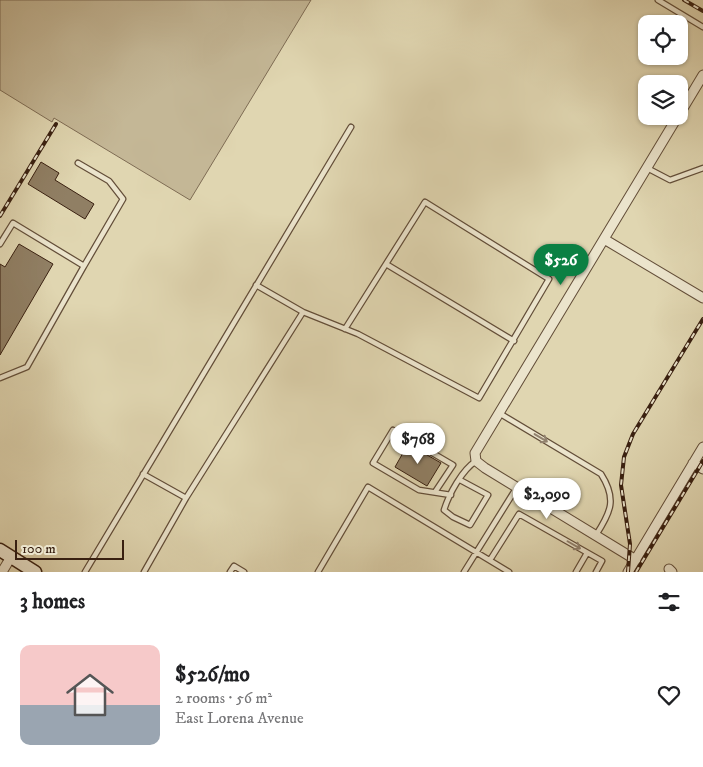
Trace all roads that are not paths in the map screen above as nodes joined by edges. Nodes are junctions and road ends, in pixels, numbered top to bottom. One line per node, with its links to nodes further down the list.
1 (658, 0): 2 (lane)
2 (703, 27)
3 (703, 75): 4 (street)
4 (688, 100)
5 (673, 125): 8 (street)
6 (351, 127): 14 (lane)
7 (78, 163): 13 (lane)
8 (647, 168): 9 (lane); 10 (street)
9 (703, 168)
10 (604, 239): 15 (street); 20 (street)
11 (0, 244): 13 (lane)
12 (386, 264): 17 (lane); 18 (lane); 18 (lane)
13 (84, 266): 19 (lane)
14 (256, 285): 16 (lane); 25 (lane)
15 (703, 298)
16 (303, 312): 17 (lane); 30 (lane)
17 (345, 329): 18 (lane)
18 (514, 341)
19 (0, 378)
20 (499, 413): 22 (street); 31 (lane, one-way to 31)
21 (703, 447): 23 (street)
22 (476, 461): 26 (lane); 27 (street)
23 (693, 463): 24 (street); 36 (street)
24 (703, 469)
25 (143, 474): 30 (lane); 39 (lane)
26 (460, 480): 29 (lane); 29 (lane)
27 (517, 487): 31 (street); 32 (lane)
28 (435, 492): 28 (lane); 29 (lane)
29 (451, 495)
30 (186, 498): 40 (lane)
31 (596, 536): 36 (street)
32 (476, 552): 35 (lane); 43 (lane); 44 (lane)
33 (587, 553): 35 (lane, one-way to 33); 46 (lane); 47 (lane)
34 (5, 554): 37 (street); 38 (street)
35 (490, 560): 45 (lane)
36 (636, 560): 48 (street)
37 (2, 572)
38 (36, 572)
39 (85, 572)
40 (144, 572)
41 (230, 572): 42 (lane)
42 (244, 572)
43 (318, 572)
44 (464, 572)
45 (509, 572)
46 (576, 572)
47 (596, 572)
48 (628, 572)

